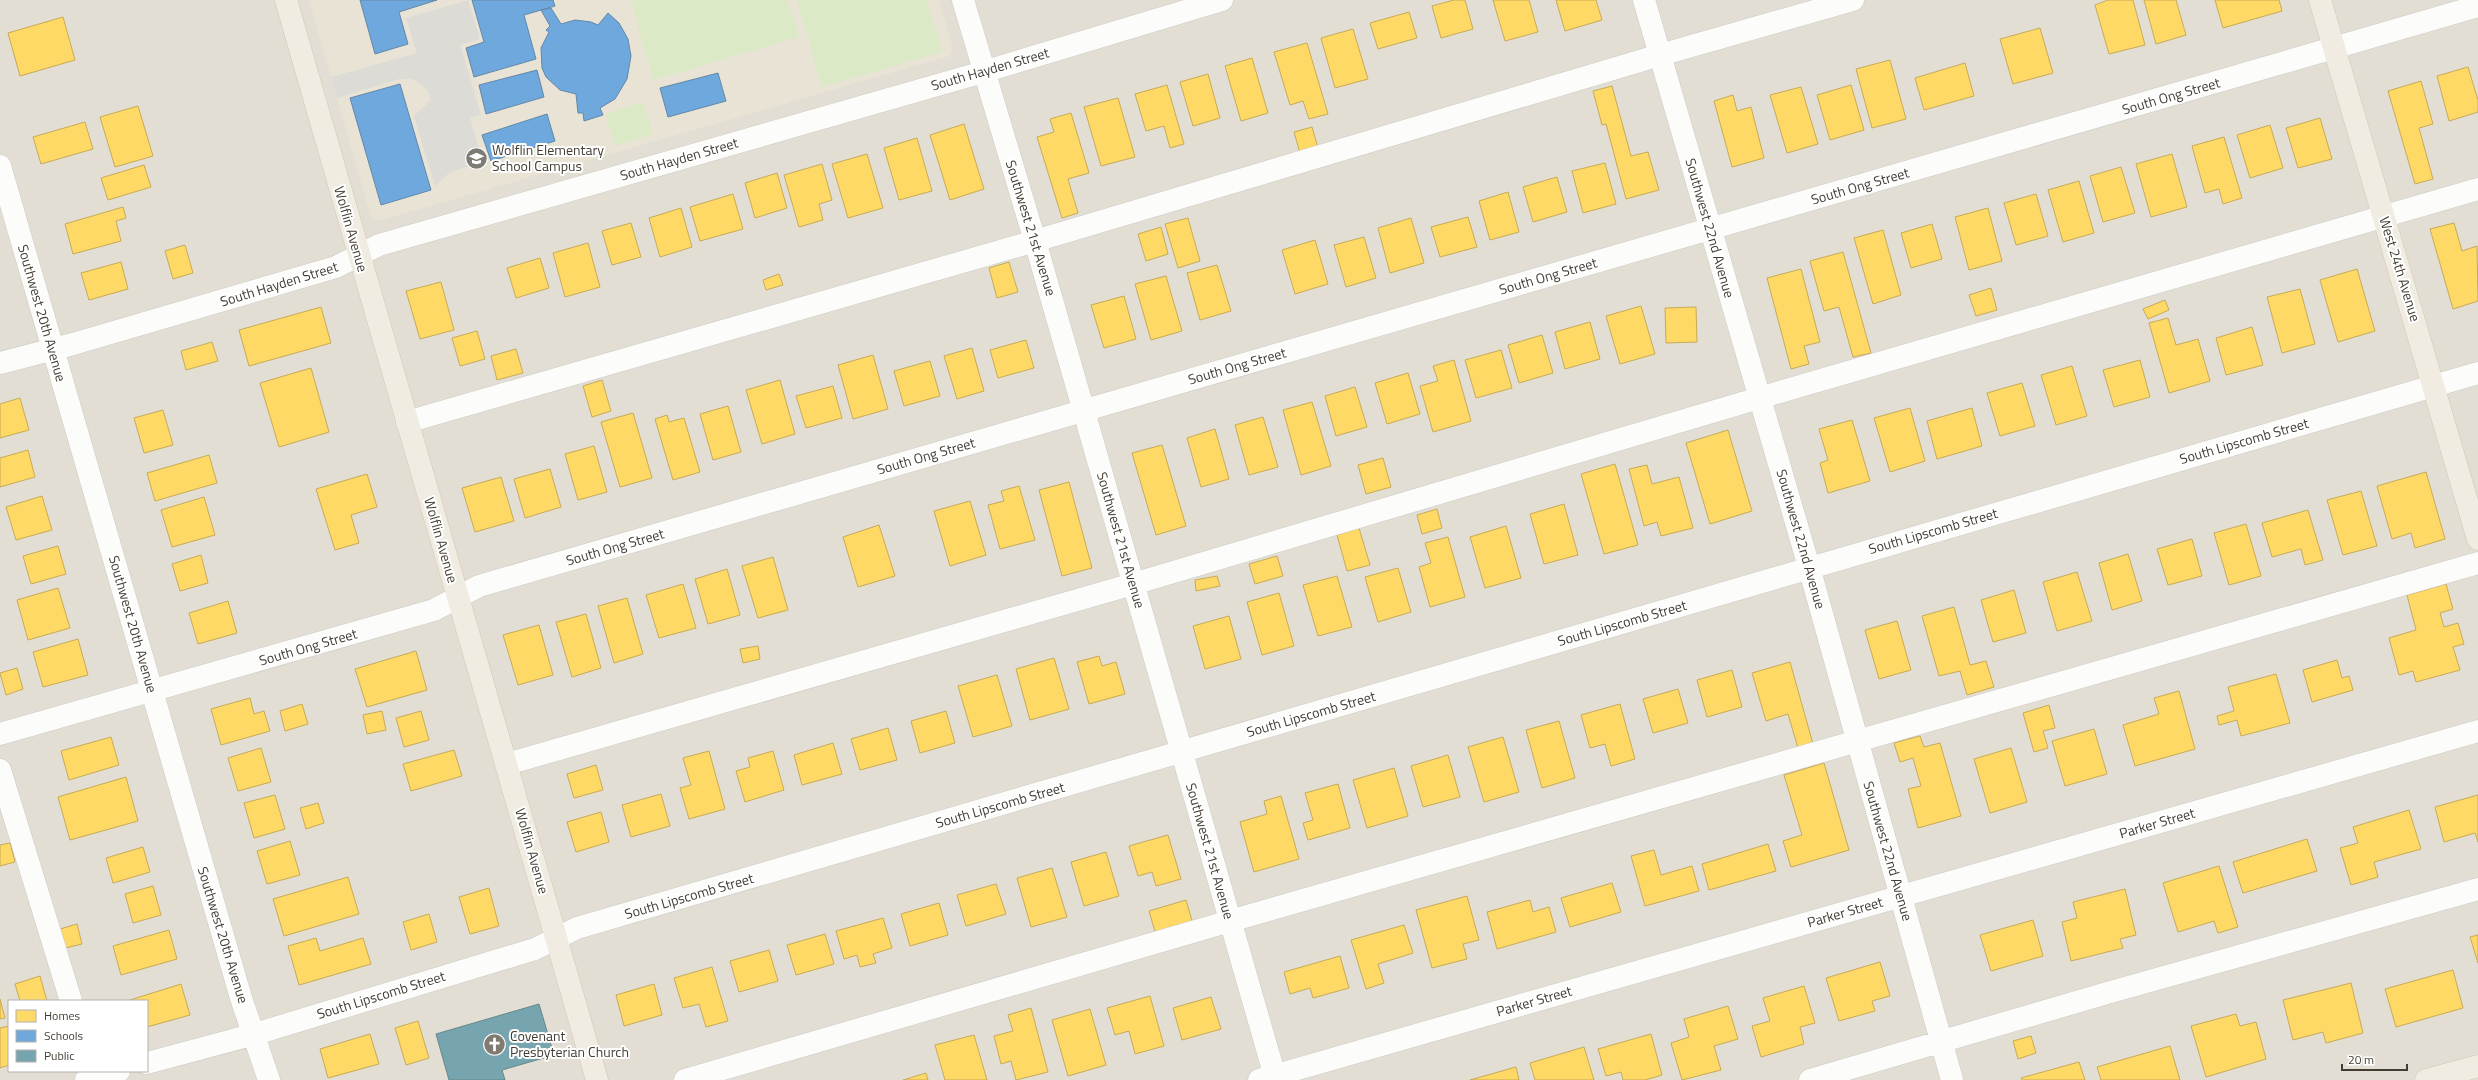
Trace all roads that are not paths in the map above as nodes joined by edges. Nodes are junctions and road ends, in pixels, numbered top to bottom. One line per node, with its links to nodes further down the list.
1 (286, 0): 16 (main road, Wolflin Avenue)
2 (963, 0): 10 (street, Southwest 21st Avenue)
3 (1222, 0): 10 (street, South Hayden Street)
4 (1644, 0): 9 (street, Southwest 22nd Avenue)
5 (1853, 0): 9 (street)
6 (2320, 0): 8 (main road, West 24th Avenue)
7 (2478, 6): 8 (street, South Ong Street)
8 (2334, 48): 13 (main road, West 24th Avenue); 14 (street, South Ong Street)
9 (1660, 55): 14 (street, Southwest 22nd Avenue); 15 (street)
10 (983, 72): 15 (street, Southwest 21st Avenue); 16 (street, South Hayden Street)
11 (0, 166): 17 (street, Southwest 20th Avenue)
12 (2478, 189): 13 (street)
13 (2384, 216): 20 (main road, West 24th Avenue); 21 (street)
14 (1710, 230): 21 (street, Southwest 22nd Avenue); 22 (street, South Ong Street)
15 (1035, 241): 22 (street, Southwest 21st Avenue); 23 (street)
16 (358, 255): 17 (street, South Hayden Street); 23 (main road, Wolflin Avenue)
17 (53, 349): 18 (street, South Hayden Street); 29 (street, Southwest 20th Avenue)
18 (0, 363)
19 (2478, 373): 20 (street, South Lipscomb Street)
20 (2435, 385): 24 (main road, West 24th Avenue); 26 (street, South Lipscomb Street)
21 (1760, 398): 26 (street, Southwest 22nd Avenue); 27 (street)
22 (1084, 410): 27 (street, Southwest 21st Avenue); 28 (street, South Ong Street)
23 (407, 422): 28 (main road, Wolflin Avenue)
24 (2478, 538)
25 (2478, 563): 32 (street)
26 (1810, 567): 32 (street, Southwest 22nd Avenue); 33 (street, South Lipscomb Street)
27 (1134, 584): 33 (street, Southwest 21st Avenue); 34 (street)
28 (458, 597): 29 (street, South Ong Street); 34 (main road, Wolflin Avenue)
29 (152, 692): 31 (street, South Ong Street); 41 (street, Southwest 20th Avenue)
30 (2478, 731): 37 (street, Parker Street)
31 (0, 734)
32 (1857, 742): 37 (street, Southwest 22nd Avenue); 38 (street)
33 (1181, 753): 38 (street, Southwest 21st Avenue); 39 (street, South Lipscomb Street)
34 (507, 764): 39 (main road, Wolflin Avenue)
35 (0, 770): 40 (street)
36 (2478, 889): 42 (street)
37 (1901, 896): 42 (street, Southwest 22nd Avenue); 47 (street, Parker Street)
38 (1230, 921): 47 (street, Southwest 21st Avenue); 50 (street)
39 (557, 939): 41 (street, South Lipscomb Street); 49 (main road, Wolflin Avenue)
40 (71, 1000)
41 (255, 1034): 43 (street, South Lipscomb Street); 48 (street, Southwest 20th Avenue)
42 (1942, 1042): 51 (street); 52 (street, Southwest 22nd Avenue)
43 (148, 1063)
44 (2478, 1066): 53 (main road)
45 (114, 1072): 46 (street)
46 (92, 1077)
47 (1270, 1078)
48 (270, 1080)
49 (597, 1080)
50 (685, 1080)
51 (1810, 1080)
52 (1952, 1080)
53 (2426, 1080)

